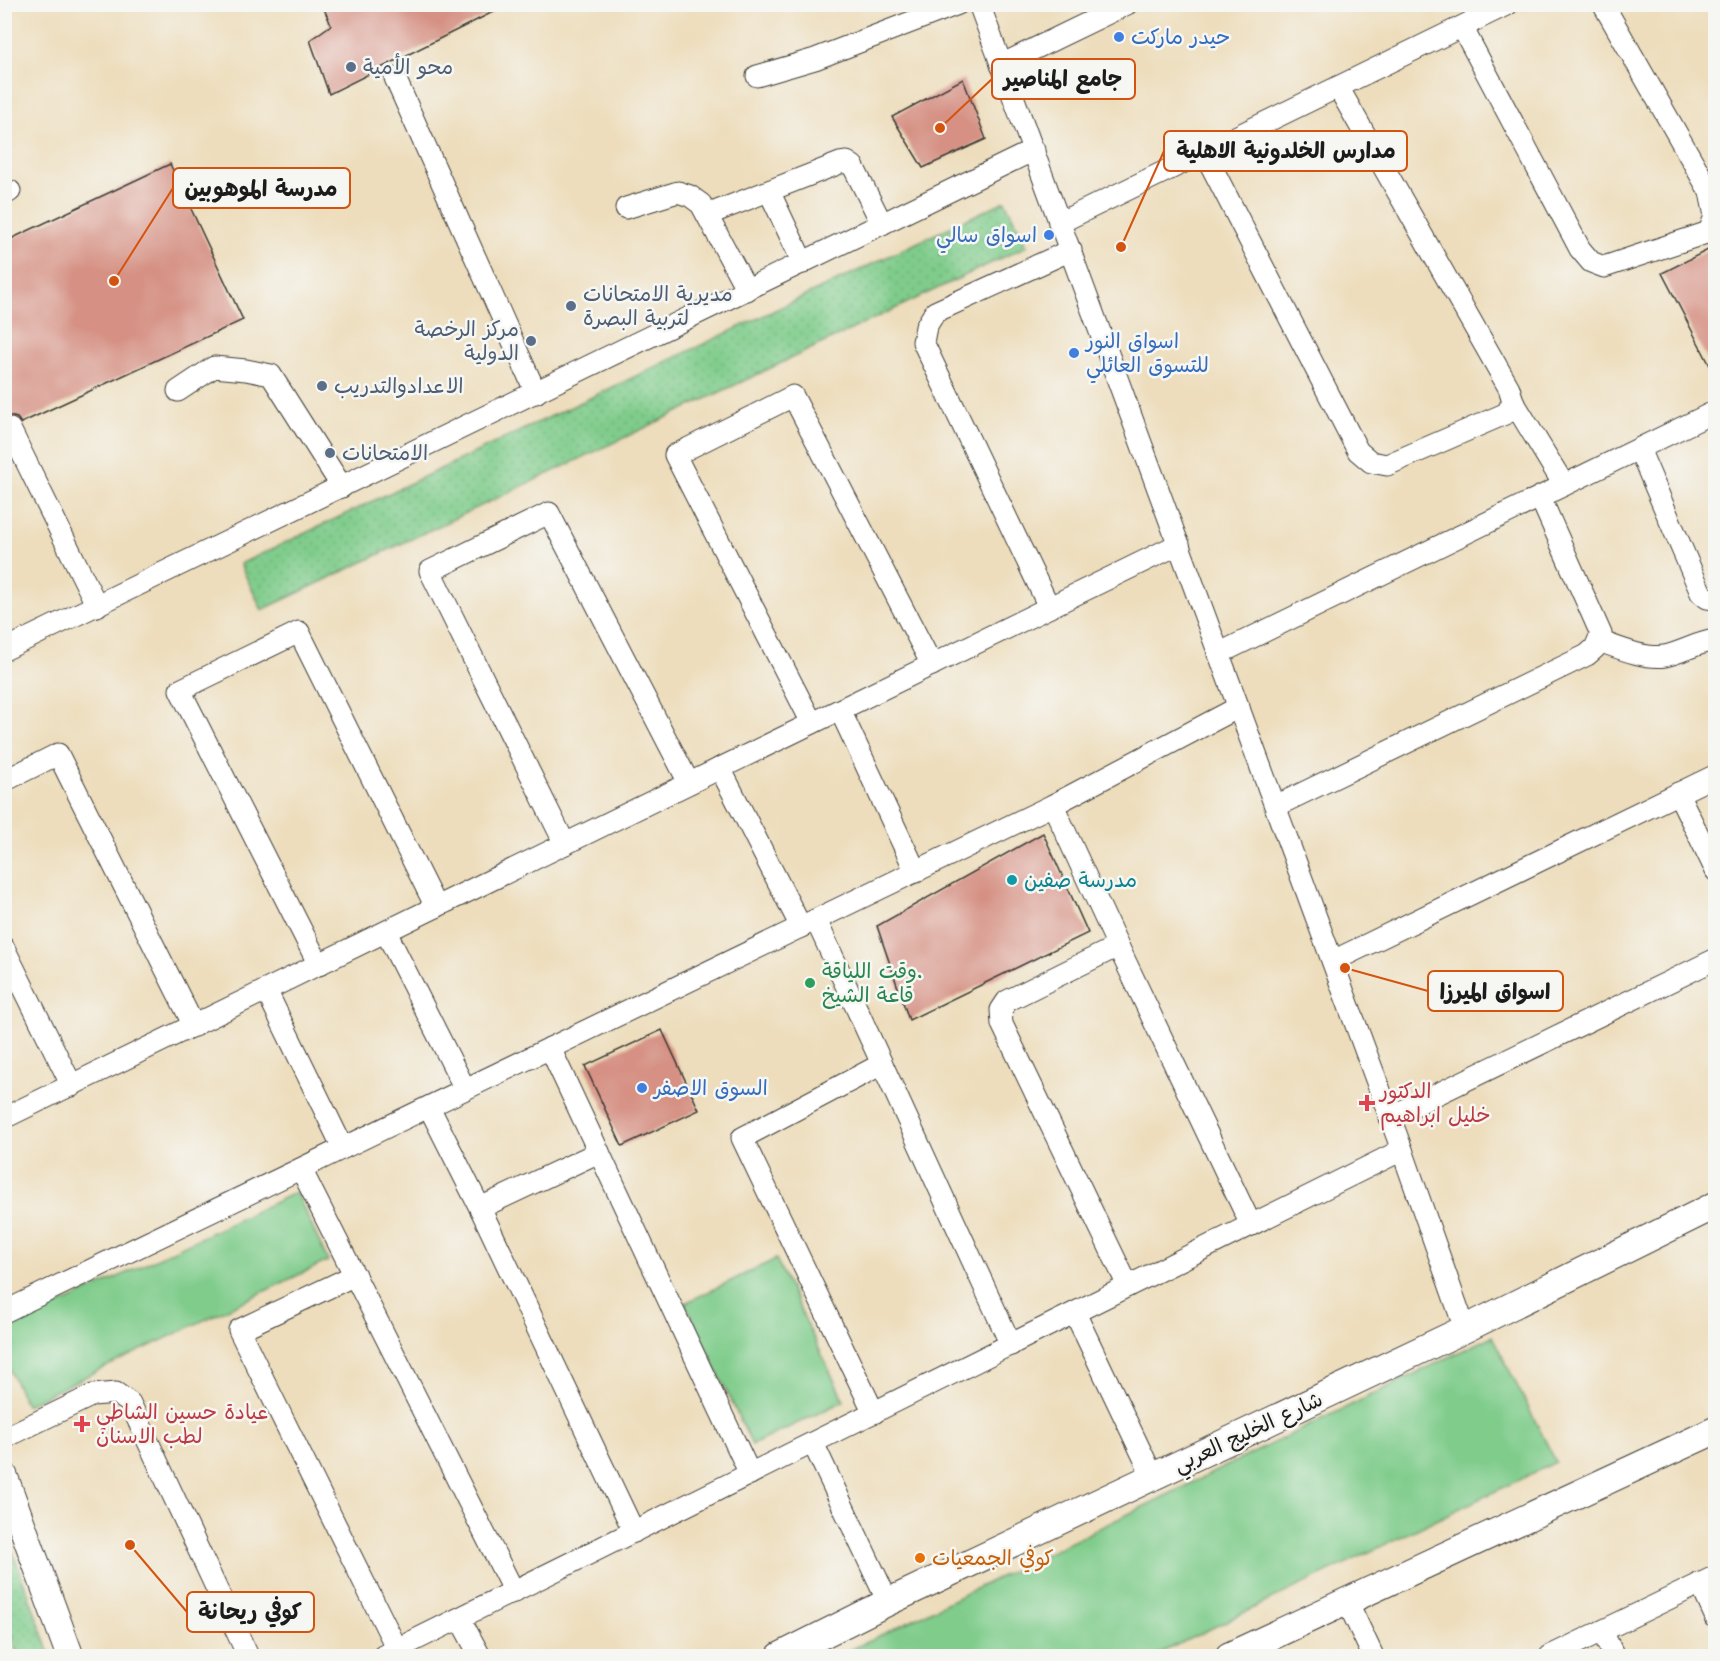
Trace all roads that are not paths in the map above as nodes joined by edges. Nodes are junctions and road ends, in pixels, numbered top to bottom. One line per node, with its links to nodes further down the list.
1 (958, 4): 8 (street)
2 (979, 4): 7 (street)
3 (1126, 4): 7 (street)
4 (1508, 4): 6 (street)
5 (1603, 4): 6 (street)
6 (1462, 27): 10 (street)
7 (1001, 65): 11 (street)
8 (757, 76)
9 (395, 78): 22 (street)
10 (1338, 87): 12 (street); 23 (street)
11 (1034, 150): 16 (street); 17 (street)
12 (1204, 152): 16 (street); 23 (street)
13 (768, 190): 15 (street); 17 (street); 19 (street)
14 (626, 208): 15 (street)
15 (707, 215): 20 (street)
16 (1059, 223): 18 (street)
17 (882, 224): 19 (street)
18 (1071, 250): 30 (street); 33 (street)
19 (803, 262): 20 (street)
20 (747, 290): 22 (street)
21 (178, 391): 28 (street)
22 (536, 393): 28 (street)
23 (1513, 401): 27 (street)
24 (1716, 411): 26 (street)
25 (10, 429): 32 (street)
26 (1639, 448): 27 (street); 31 (street)
27 (1564, 485): 29 (street)
28 (342, 487): 32 (street)
29 (1540, 496): 35 (street); 37 (street)
30 (1179, 544): 33 (street); 37 (street)
31 (1716, 599)
32 (97, 606): 36 (street)
33 (1050, 607): 38 (street)
34 (1716, 640): 35 (street)
35 (1599, 641): 48 (street)
36 (4, 650)
37 (1218, 654): 39 (street)
38 (932, 665): 40 (street); 41 (street)
39 (1239, 707): 47 (street); 48 (street)
40 (840, 710): 41 (street); 51 (street)
41 (812, 723): 42 (street)
42 (720, 768): 45 (street); 53 (street)
43 (1716, 776): 46 (street)
44 (4, 781): 61 (street)
45 (689, 783): 49 (street); 49 (street)
46 (1678, 793): 50 (street); 58 (street)
47 (1053, 805): 51 (street); 55 (street)
48 (1276, 806): 58 (street)
49 (565, 844): 52 (street)
50 (1716, 871)
51 (916, 872): 53 (street)
52 (436, 908): 54 (street); 59 (street)
53 (808, 924): 62 (street); 63 (street)
54 (386, 932): 59 (street); 65 (street)
55 (1118, 946): 75 (street); 77 (street)
56 (4, 948): 64 (street)
57 (1716, 959): 67 (street)
58 (1333, 961): 67 (street)
59 (318, 965): 60 (street)
60 (266, 990): 61 (street); 69 (street)
61 (194, 1026): 64 (street)
62 (550, 1048): 65 (street); 71 (street)
63 (882, 1064): 81 (street); 82 (street)
64 (72, 1086): 68 (street)
65 (465, 1089): 66 (street)
66 (429, 1107): 69 (street); 74 (street)
67 (1390, 1116): 70 (street)
68 (4, 1118)
69 (343, 1148): 72 (street)
70 (1402, 1150): 75 (street); 80 (street)
71 (599, 1152): 74 (street); 86 (street)
72 (301, 1169): 76 (street); 78 (street)
73 (1716, 1205): 80 (main road, شارع الخليج العربي)
74 (480, 1208): 89 (street)
75 (1251, 1225): 77 (street)
76 (355, 1275): 91 (street); 97 (street)
77 (1128, 1286): 79 (street)
78 (4, 1312)
79 (1075, 1313): 81 (street); 88 (street)
80 (1465, 1329): 88 (main road, شارع الخليج العربي)
81 (1011, 1345): 82 (street)
82 (874, 1413): 85 (street)
83 (1716, 1430): 92 (main road)
84 (4, 1438): 99 (street)
85 (813, 1443): 86 (street); 93 (street)
86 (750, 1474): 89 (street)
87 (4, 1476): 98 (main road)
88 (1153, 1477): 93 (main road, شارع الخليج العربي)
89 (634, 1532): 91 (street)
90 (1708, 1580): 94 (street); 96 (street)
91 (514, 1592): 95 (street)
92 (1347, 1601): 102 (main road); 103 (street)
93 (888, 1602): 101 (main road, شارع الخليج العربي)
94 (1716, 1618)
95 (460, 1619): 97 (street); 100 (street)
96 (1602, 1631): 104 (street); 105 (street)
97 (390, 1653)
98 (70, 1656)
99 (248, 1656)
100 (480, 1656)
101 (780, 1656)
102 (1229, 1656)
103 (1373, 1656)
104 (1550, 1656)
105 (1614, 1656)

